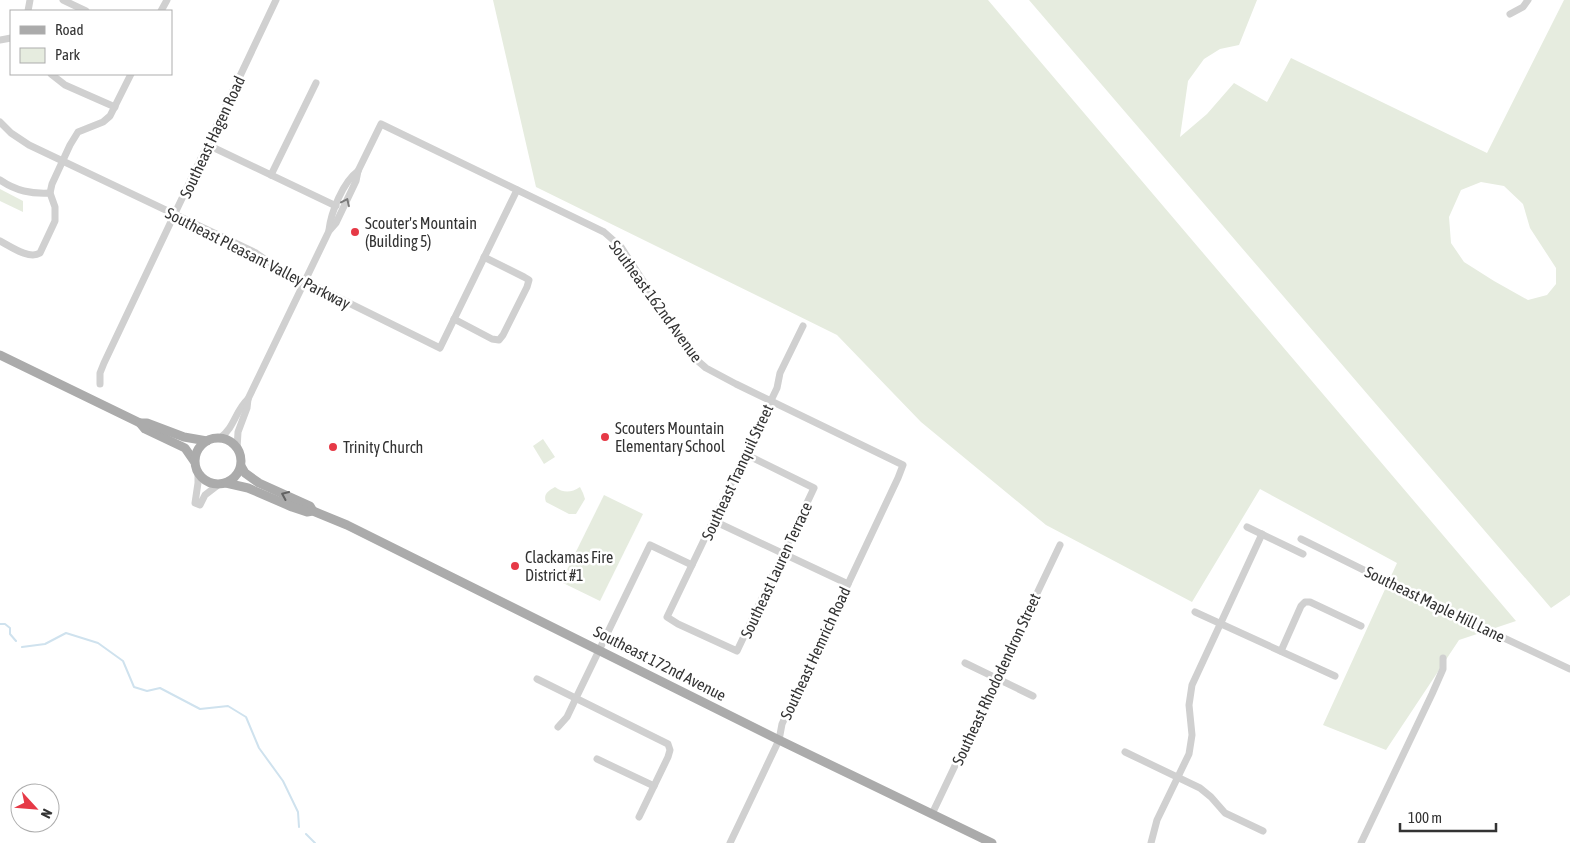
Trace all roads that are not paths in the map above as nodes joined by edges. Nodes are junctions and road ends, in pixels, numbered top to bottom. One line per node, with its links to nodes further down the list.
1 (63, 0): 4 (street)
2 (276, 0): 11 (street, Southeast Hagen Road)
3 (1528, 0): 5 (street)
4 (84, 10)
5 (1510, 14)
6 (52, 75): 9 (street)
7 (131, 75): 9 (street)
8 (316, 83): 14 (street)
9 (115, 108): 12 (street)
10 (0, 122): 12 (street, Southeast Pleasant Valley Parkway)
11 (208, 145): 14 (street); 19 (street, Southeast Hagen Road)
12 (62, 161): 17 (street); 19 (street, Southeast Pleasant Valley Parkway)
13 (358, 172): 16 (street, Southeast 162nd Avenue); 18 (street); 20 (street, one-way to 13)
14 (271, 175): 18 (street)
15 (0, 180): 17 (street)
16 (517, 190): 22 (street); 29 (street, Southeast 162nd Avenue)
17 (50, 193): 21 (street)
18 (336, 206): 20 (street)
19 (175, 215): 23 (street, Southeast Pleasant Valley Parkway); 27 (street, Southeast Hagen Road)
20 (329, 231): 23 (street)
21 (0, 241)
22 (484, 257): 24 (street); 24 (street)
23 (304, 282): 24 (street, Southeast Pleasant Valley Parkway); 28 (street)
24 (454, 319)
25 (803, 326): 29 (street, Southeast Tranquil Street)
26 (0, 355): 30 (main road)
27 (100, 384)
28 (248, 399): 31 (street); 33 (street)
29 (770, 401): 34 (street, Southeast Tranquil Street); 36 (street, Southeast 162nd Avenue)
30 (140, 423): 32 (main road); 35 (main road)
31 (220, 438): 32 (main road); 33 (main road)
32 (207, 441): 35 (main road)
33 (237, 449): 37 (main road)
34 (745, 454): 41 (street, Southeast Tranquil Street); 46 (street, Southeast Lauren Terrace)
35 (194, 461): 38 (main road)
36 (903, 465): 49 (street, Southeast Hemrich Road)
37 (240, 466): 39 (main road); 40 (main road, Southeast 172nd Avenue, one-way to 37)
38 (198, 474): 39 (main road, Southeast 172nd Avenue); 39 (street)
39 (222, 484): 40 (main road, Southeast 172nd Avenue)
40 (314, 511): 54 (main road, Southeast 172nd Avenue)
41 (714, 521): 46 (street); 48 (street, Southeast Tranquil Street)
42 (1247, 527): 43 (street)
43 (1262, 534): 47 (street); 52 (street)
44 (1301, 539): 58 (street, Southeast Maple Hill Lane)
45 (1060, 545): 60 (street, Southeast Rhododendron Street)
46 (783, 554): 49 (street); 51 (street, Southeast Lauren Terrace)
47 (1303, 554)
48 (692, 566): 51 (street, Southeast Tranquil Street); 54 (street)
49 (848, 584): 65 (street, Southeast Hemrich Road)
50 (1195, 612): 52 (street)
51 (667, 617)
52 (1221, 623): 55 (street); 68 (street)
53 (1361, 626): 55 (street)
54 (599, 649): 63 (street); 65 (main road, Southeast 172nd Avenue)
55 (1281, 651): 59 (street)
56 (1443, 658): 76 (street)
57 (965, 664): 60 (street)
58 (1570, 669)
59 (1334, 676)
60 (996, 678): 62 (street); 70 (street, Southeast Rhododendron Street)
61 (538, 679): 63 (street)
62 (1033, 696)
63 (576, 698): 64 (street); 69 (street)
64 (558, 727)
65 (779, 740): 70 (main road, Southeast 172nd Avenue); 73 (street, Southeast Hemrich Road)
66 (1124, 752): 68 (street)
67 (597, 758): 69 (street)
68 (1178, 778): 72 (street); 75 (street)
69 (654, 786): 71 (street)
70 (932, 814): 74 (main road, Southeast 172nd Avenue)
71 (639, 817)
72 (1264, 831)
73 (730, 843)
74 (992, 843)
75 (1151, 843)
76 (1361, 843)

